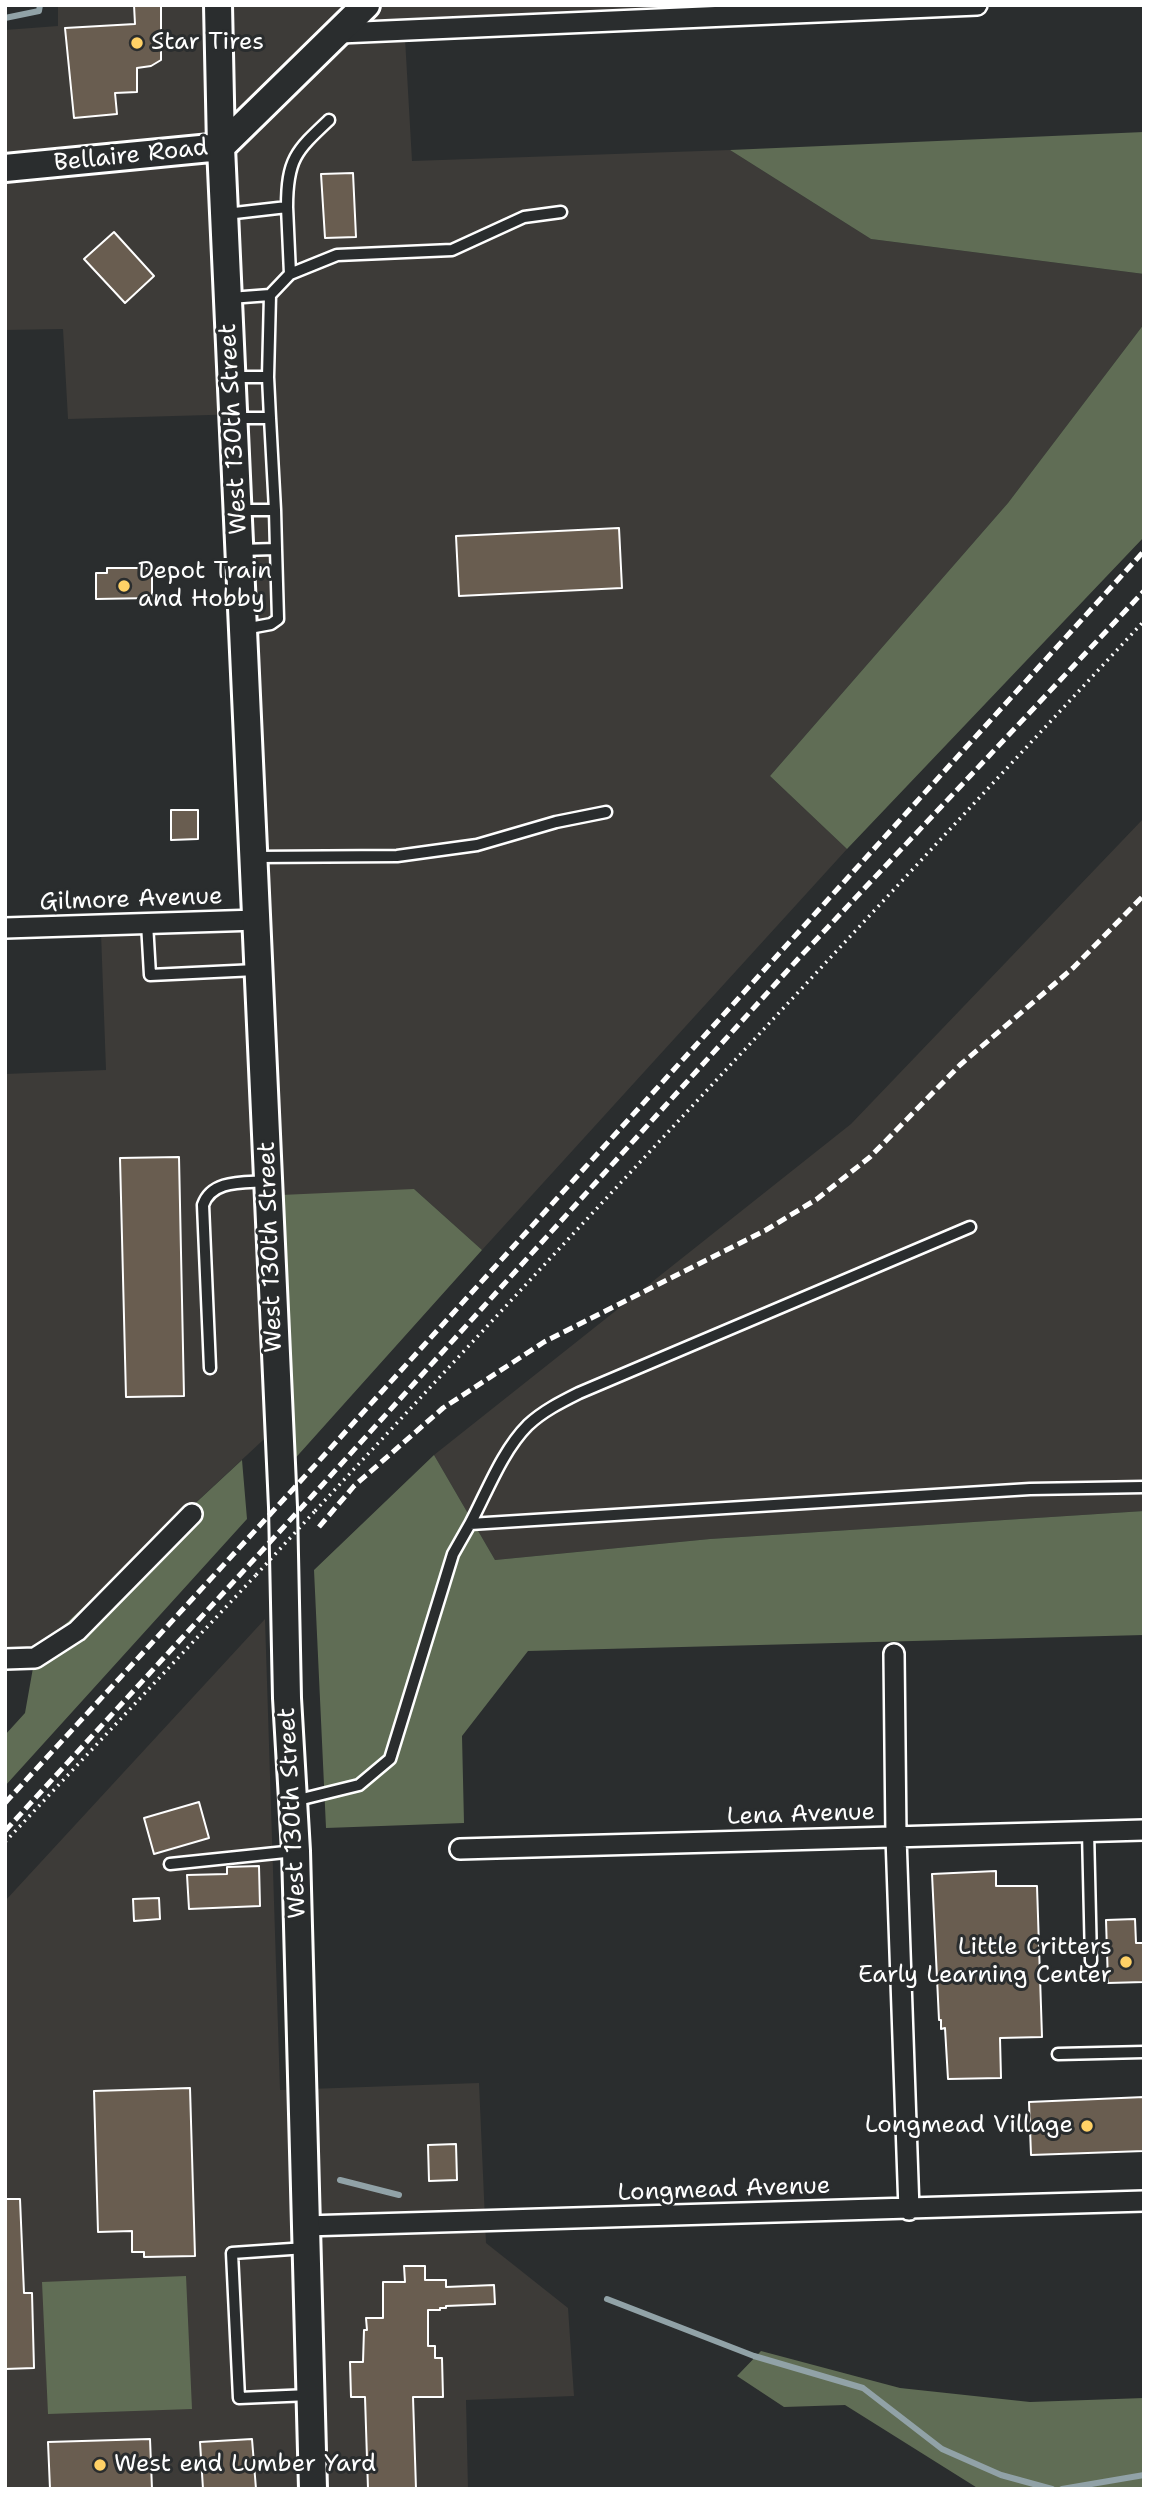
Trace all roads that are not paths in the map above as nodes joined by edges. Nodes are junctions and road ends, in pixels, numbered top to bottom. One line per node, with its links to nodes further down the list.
1 (218, 5): 6 (main road, West 130th Street)
2 (366, 5): 4 (main road, Bellaire Road)
3 (977, 5): 4 (street)
4 (340, 33): 6 (main road, Bellaire Road)
5 (329, 120): 8 (lane)
6 (221, 147): 7 (main road, Bellaire Road); 10 (main road, West 130th Street)
7 (5, 168)
8 (287, 206): 10 (lane); 11 (lane)
9 (561, 212): 11 (lane)
10 (224, 214): 13 (main road, West 130th Street)
11 (290, 274): 12 (lane)
12 (270, 295): 13 (lane); 15 (lane)
13 (228, 298): 14 (main road, West 130th Street)
14 (232, 377): 15 (lane); 16 (main road, West 130th Street)
15 (268, 377): 17 (lane)
16 (234, 418): 17 (lane); 18 (main road, West 130th Street)
17 (270, 418): 19 (lane)
18 (238, 510): 19 (lane); 21 (main road, West 130th Street)
19 (275, 510): 20 (lane)
20 (276, 549): 21 (lane); 22 (lane)
21 (240, 550): 22 (main road, West 130th Street)
22 (244, 629): 24 (main road, West 130th Street)
23 (607, 813): 24 (lane)
24 (254, 857): 25 (main road, West 130th Street)
25 (257, 920): 26 (street, Gilmore Avenue); 28 (main road, West 130th Street)
26 (147, 923): 27 (street, Gilmore Avenue); 28 (lane)
27 (5, 928)
28 (259, 970): 29 (main road, West 130th Street)
29 (269, 1181): 31 (lane); 37 (main road, West 130th Street)
30 (970, 1227): 34 (lane)
31 (210, 1368)
32 (1144, 1487): 34 (lane)
33 (192, 1514): 36 (street)
34 (470, 1524): 37 (lane)
35 (894, 1654): 40 (street)
36 (5, 1659)
37 (293, 1801): 42 (main road, West 130th Street)
38 (1144, 1830): 39 (street, Lena Avenue)
39 (1088, 1831): 40 (street, Lena Avenue); 44 (lane)
40 (896, 1837): 41 (street, Lena Avenue); 48 (street)
41 (460, 1849)
42 (296, 1851): 43 (lane); 49 (main road, West 130th Street)
43 (170, 1864)
44 (1091, 1961)
45 (1144, 2052): 46 (lane)
46 (1058, 2054)
47 (1144, 2201): 48 (street, Longmead Avenue)
48 (909, 2210): 49 (street, Longmead Avenue)
49 (306, 2237): 50 (main road, West 130th Street); 50 (lane)
50 (310, 2395): 51 (main road, West 130th Street)
51 (313, 2489)

